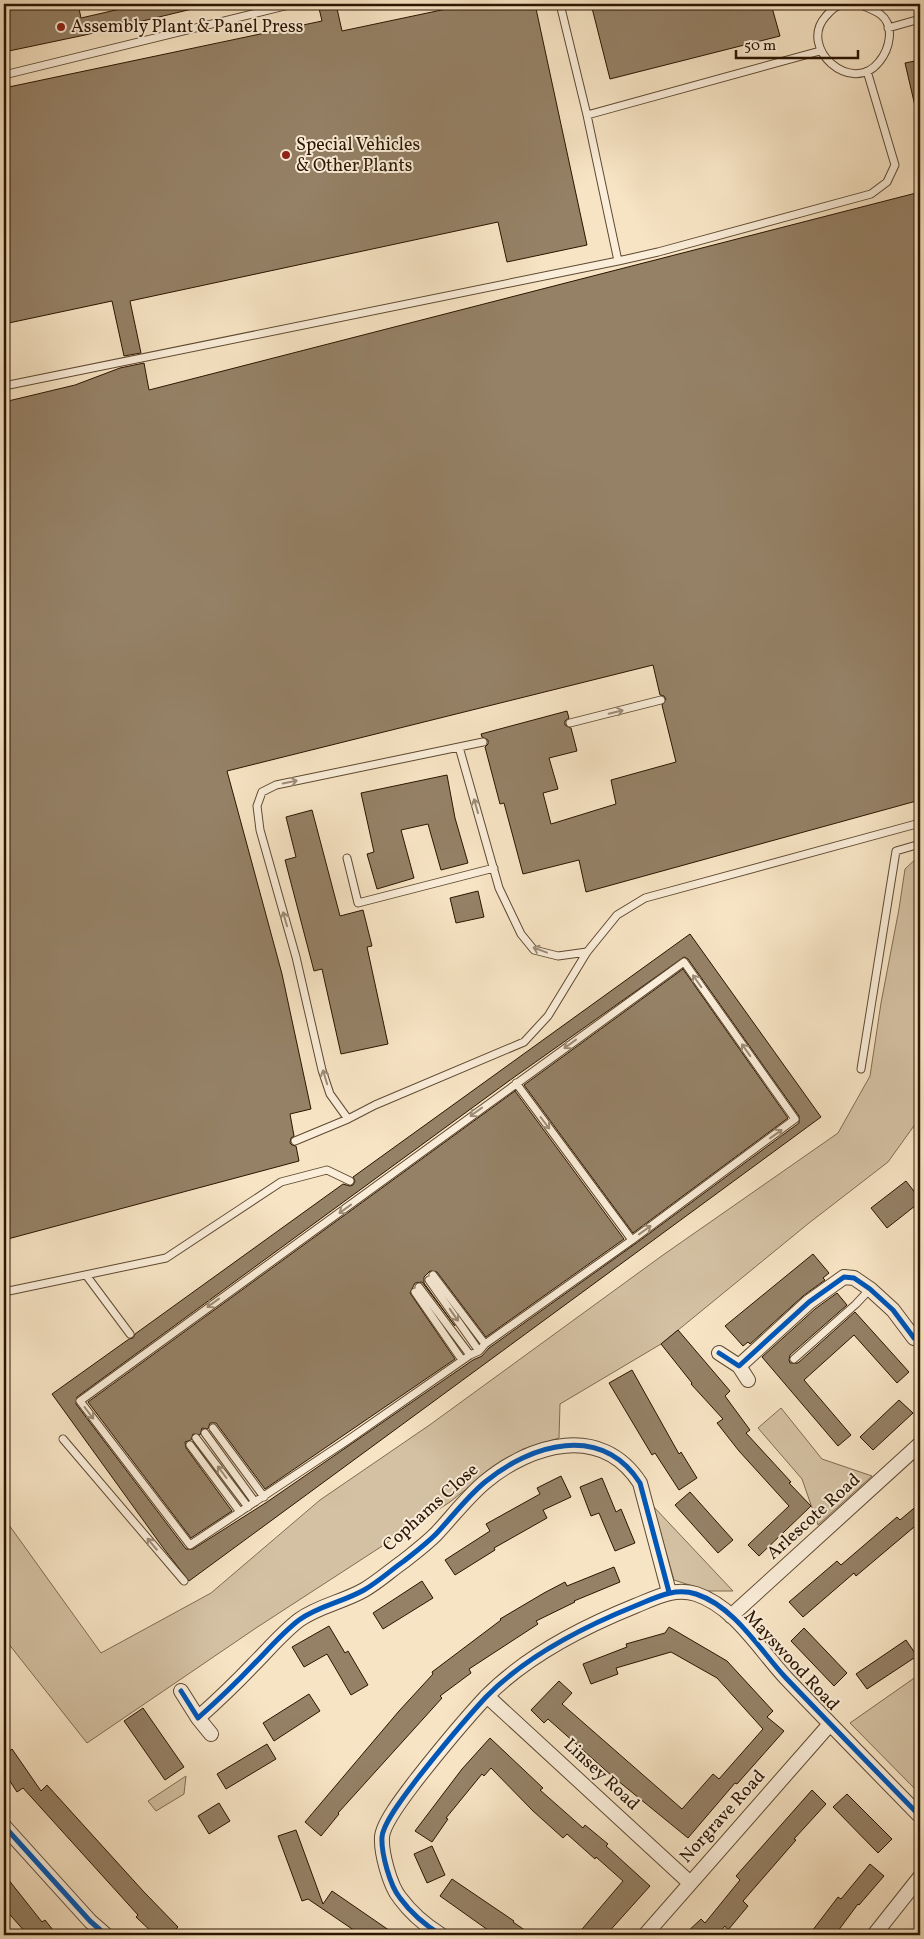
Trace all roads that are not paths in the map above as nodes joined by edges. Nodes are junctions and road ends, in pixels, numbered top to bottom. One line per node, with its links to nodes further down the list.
1 (293, 4): 9 (lane)
2 (560, 4): 10 (lane)
3 (844, 4): 7 (lane)
4 (859, 4): 6 (lane)
5 (920, 19): 6 (lane)
6 (888, 28): 8 (lane)
7 (820, 51): 8 (lane); 10 (lane)
8 (867, 71): 11 (lane)
9 (4, 75)
10 (587, 115): 11 (lane)
11 (618, 261): 12 (lane)
12 (4, 386)
13 (661, 700): 14 (lane, one-way to 13)
14 (570, 723)
15 (484, 742): 16 (lane)
16 (459, 747): 20 (lane, one-way to 16); 24 (lane, one-way to 16)
17 (920, 823): 21 (lane)
18 (920, 844): 22 (lane)
19 (347, 858): 20 (lane)
20 (494, 868): 21 (lane, one-way to 20)
21 (587, 952): 24 (lane)
22 (861, 1069)
23 (516, 1084): 27 (lane, one-way to 27); 27 (lane, one-way to 23); 50 (lane, one-way to 50)
24 (348, 1119): 25 (lane)
25 (295, 1141)
26 (350, 1181): 28 (lane)
27 (632, 1240): 33 (lane)
28 (86, 1275): 30 (lane); 31 (lane)
29 (870, 1290): 32 (street); 37 (lane); 39 (street)
30 (4, 1292)
31 (130, 1334)
32 (920, 1339)
33 (485, 1344): 34 (lane); 34 (lane, one-way to 34)
34 (479, 1350): 36 (lane)
35 (719, 1352): 39 (street)
36 (470, 1354): 38 (lane); 38 (lane)
37 (794, 1359)
38 (462, 1360): 47 (lane)
39 (739, 1366): 40 (street)
40 (748, 1380)
41 (212, 1428): 47 (lane)
42 (205, 1433): 48 (lane)
43 (196, 1438): 49 (lane, one-way to 43)
44 (63, 1439): 51 (lane, one-way to 44)
45 (920, 1444): 53 (street, Arlescote Road)
46 (190, 1445): 50 (lane)
47 (264, 1496): 48 (lane)
48 (255, 1502): 49 (lane)
49 (248, 1507): 50 (lane)
50 (240, 1512)
51 (184, 1582)
52 (669, 1592): 53 (street, Mayswood Road); 55 (street, Mayswood Road); 56 (street, Cophams Close)
53 (731, 1616): 57 (street, Mayswood Road)
54 (181, 1691): 56 (street)
55 (487, 1696): 62 (street, Linsey Road); 64 (street, Mayswood Road)
56 (198, 1718): 58 (street)
57 (830, 1724): 59 (street, Mayswood Road); 62 (street, Norgrave Road)
58 (211, 1734)
59 (920, 1816)
60 (4, 1826): 63 (street)
61 (920, 1877): 66 (street)
62 (689, 1882): 65 (street, Norgrave Road)
63 (106, 1935)
64 (441, 1935)
65 (645, 1935)
66 (874, 1935)

